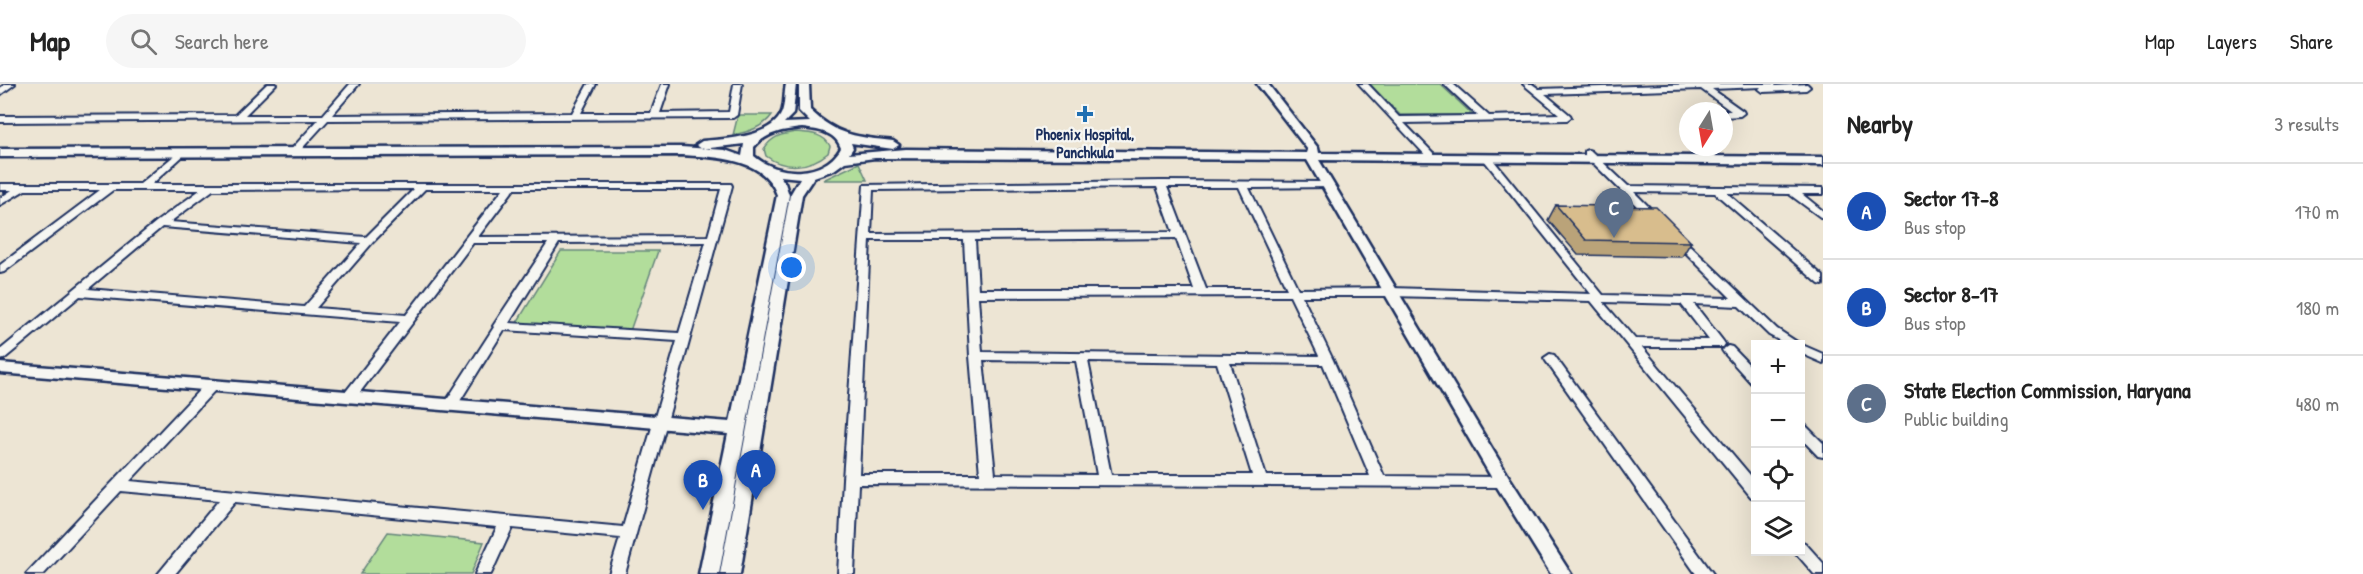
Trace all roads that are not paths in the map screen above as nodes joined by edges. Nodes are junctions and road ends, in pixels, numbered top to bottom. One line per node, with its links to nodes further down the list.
1 (11, 84): 19 (street)
2 (272, 84): 28 (street)
3 (355, 84): 26 (street)
4 (592, 84): 25 (street)
5 (666, 84): 24 (street)
6 (738, 84): 24 (street)
7 (791, 84): 32 (street)
8 (804, 84): 31 (street)
9 (1262, 84): 39 (street)
10 (1363, 84): 30 (street)
11 (1448, 84): 29 (street)
12 (1527, 84): 20 (street)
13 (1755, 84): 14 (street); 17 (street)
14 (1772, 84)
15 (1802, 84): 17 (street)
16 (1639, 86): 18 (street); 20 (street)
17 (1715, 86): 18 (street)
18 (1704, 87): 21 (street)
19 (0, 92)
20 (1538, 92): 29 (street)
21 (1726, 102)
22 (1733, 107): 23 (street)
23 (1733, 113)
24 (655, 114): 25 (street)
25 (576, 115): 26 (street)
26 (325, 116): 28 (street); 36 (street)
27 (0, 118): 28 (street)
28 (237, 118)
29 (1486, 119): 30 (street)
30 (1397, 120): 40 (street)
31 (821, 127): 32 (street); 33 (street)
32 (772, 129): 34 (street)
33 (843, 138): 39 (street); 44 (street)
34 (753, 139): 36 (street); 46 (street)
35 (0, 147): 36 (street)
36 (296, 149): 38 (street); 46 (street)
37 (0, 153): 38 (street)
38 (181, 153): 57 (street)
39 (1313, 153): 40 (street); 44 (street); 51 (street)
40 (1430, 154): 41 (street); 43 (street)
41 (1592, 156): 42 (street); 43 (street); 45 (street); 59 (street)
42 (1823, 156)
43 (1487, 158): 80 (street)
44 (841, 159): 48 (street)
45 (1823, 161)
46 (754, 165): 47 (street)
47 (769, 172): 48 (street); 104 (street)
48 (809, 174): 124 (street)
49 (1161, 184): 50 (street); 66 (street); 67 (street)
50 (1243, 185): 51 (street); 75 (street)
51 (1327, 185): 78 (street)
52 (423, 186): 53 (street); 58 (street); 70 (street)
53 (511, 186): 69 (street); 71 (street)
54 (0, 187): 55 (street)
55 (23, 187): 56 (street); 63 (street)
56 (110, 187): 57 (street); 73 (street)
57 (142, 187): 58 (street)
58 (210, 187): 65 (street)
59 (1626, 189): 60 (street); 82 (street)
60 (1718, 190): 61 (street); 74 (street)
61 (1792, 191): 62 (street); 64 (street)
62 (1823, 191)
63 (0, 202)
64 (1823, 216)
65 (160, 224): 70 (street); 76 (street)
66 (1180, 235): 68 (street); 77 (street)
67 (866, 237): 68 (street); 107 (street)
68 (969, 237): 79 (street)
69 (712, 239): 72 (street); 86 (street)
70 (369, 240): 83 (street)
71 (470, 240): 72 (street); 84 (street)
72 (555, 241): 85 (street)
73 (0, 270)
74 (1823, 282)
75 (1295, 291): 77 (street); 78 (street); 97 (street)
76 (80, 292): 83 (street); 91 (street)
77 (1201, 292): 79 (street)
78 (1390, 292): 80 (street); 112 (street)
79 (973, 293): 92 (street)
80 (1597, 298): 81 (street); 88 (street)
81 (1684, 300): 82 (street); 88 (street)
82 (1742, 302): 87 (street)
83 (307, 311): 84 (street)
84 (410, 319): 101 (street)
85 (499, 326): 86 (street); 102 (street)
86 (684, 337): 103 (street)
87 (1786, 340)
88 (1630, 343): 114 (street)
89 (1728, 350): 99 (street)
90 (1805, 350): 96 (street)
91 (0, 356)
92 (976, 356): 93 (street); 108 (street)
93 (1081, 357): 95 (street); 109 (street)
94 (1550, 357): 127 (street)
95 (1222, 359): 97 (street); 110 (street)
96 (1823, 359)
97 (1327, 360): 111 (street)
98 (0, 368): 100 (street)
99 (1751, 376)
100 (211, 386): 101 (street); 113 (street)
101 (350, 397): 102 (street)
102 (450, 405): 103 (street)
103 (660, 423): 104 (street); 117 (street)
104 (737, 429): 123 (street)
105 (1805, 433): 106 (street)
106 (1823, 452)
107 (850, 479): 108 (street); 125 (street)
108 (988, 479): 109 (street)
109 (1105, 480): 110 (street)
110 (1261, 481): 111 (street)
111 (1379, 481): 112 (street)
112 (1503, 482): 126 (street)
113 (117, 484): 115 (street); 119 (street)
114 (1751, 488)
115 (232, 495): 116 (street); 120 (street)
116 (507, 522): 117 (street); 121 (street)
117 (627, 533): 122 (street)
118 (1805, 553): 128 (street)
119 (34, 574)
120 (166, 574)
121 (483, 574)
122 (617, 574)
123 (709, 574)
124 (730, 574)
125 (846, 574)
126 (1561, 574)
127 (1705, 574)
128 (1823, 574)

